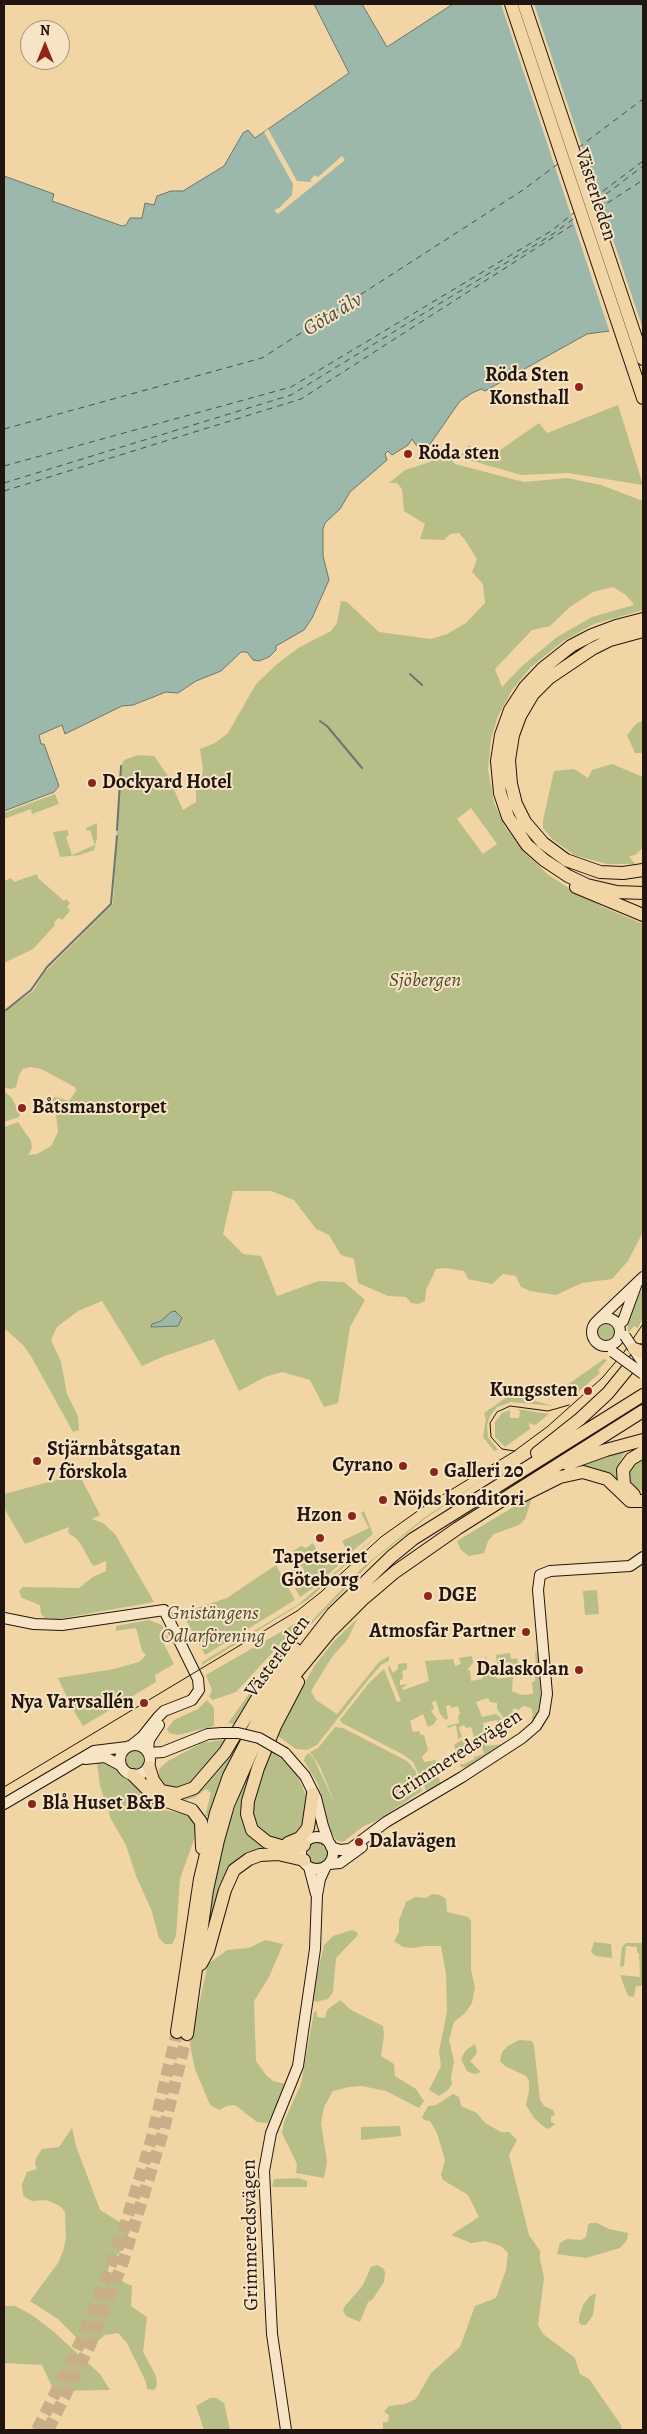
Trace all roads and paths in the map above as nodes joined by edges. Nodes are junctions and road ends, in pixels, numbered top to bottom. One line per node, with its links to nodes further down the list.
1 (511, 4): 4 (highway, Västerleden)
2 (524, 4): 3 (highway, Västerleden)
3 (643, 359)
4 (643, 398)
5 (643, 619): 7 (highway)
6 (643, 632): 8 (highway)
7 (544, 860): 9 (highway); 10 (highway)
8 (643, 870)
9 (643, 893)
10 (643, 915)
11 (640, 1280): 12 (street); 13 (street)
12 (598, 1320): 13 (street); 14 (street)
13 (621, 1330): 14 (street); 15 (street, bridge)
14 (610, 1349): 17 (street, bridge)
15 (640, 1350): 16 (street, bridge); 25 (highway)
16 (643, 1363)
17 (643, 1374)
18 (643, 1394): 25 (highway, Västerleden)
19 (643, 1411): 22 (highway, Västerleden)
20 (643, 1421): 22 (highway, Västerleden)
21 (643, 1440): 24 (highway)
22 (590, 1443): 24 (highway, Västerleden)
23 (643, 1452): 26 (highway)
24 (543, 1473): 28 (highway, Västerleden)
25 (484, 1494): 30 (highway, Västerleden)
26 (643, 1497)
27 (643, 1501): 28 (highway)
28 (458, 1528): 32 (highway, Västerleden)
29 (643, 1558): 43 (street, Grimmeredsvägen)
30 (350, 1595): 39 (highway); 49 (highway, Västerleden)
31 (4, 1618): 33 (street)
32 (314, 1652): 45 (highway); 51 (highway, Västerleden)
33 (176, 1707): 34 (street); 36 (street)
34 (129, 1746): 36 (street); 37 (street); 38 (street)
35 (179, 1746): 36 (street); 39 (street); 41 (street, bridge)
36 (148, 1752): 39 (street)
37 (79, 1760): 38 (street); 42 (street)
38 (120, 1765): 40 (street)
39 (149, 1766): 40 (street)
40 (133, 1775): 49 (highway)
41 (313, 1794): 44 (street); 45 (highway); 46 (street)
42 (4, 1804)
43 (394, 1818): 46 (street, Grimmeredsvägen); 48 (street, Grimmeredsvägen)
44 (309, 1841): 45 (highway); 46 (street, Grimmeredsvägen); 47 (street, Grimmeredsvägen)
45 (273, 1844)
46 (330, 1845): 48 (street, Grimmeredsvägen)
47 (306, 1864): 48 (street, Grimmeredsvägen); 50 (street, Grimmeredsvägen); 51 (highway)
48 (327, 1865): 50 (street, Grimmeredsvägen)
49 (200, 1879): 51 (highway, Västerleden)
50 (317, 1896): 52 (street, Grimmeredsvägen)
51 (198, 1970)
52 (286, 2430)

